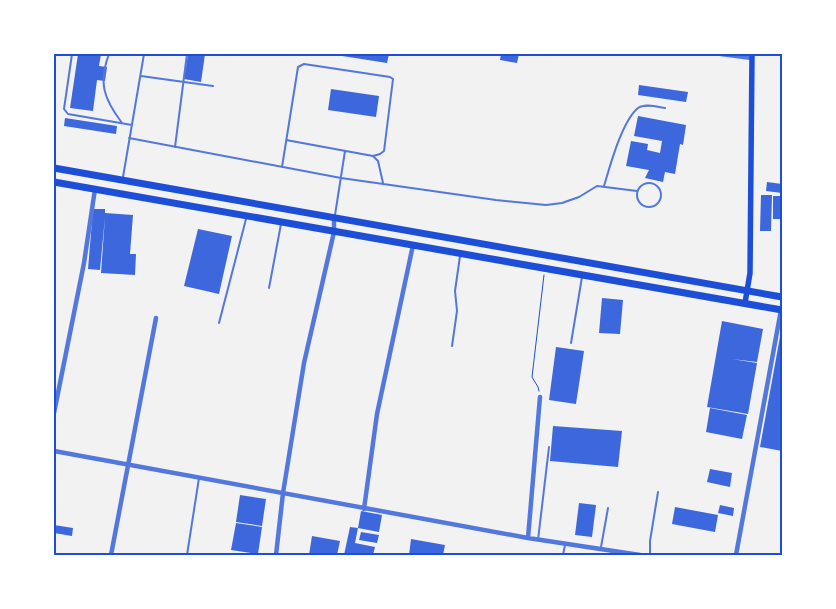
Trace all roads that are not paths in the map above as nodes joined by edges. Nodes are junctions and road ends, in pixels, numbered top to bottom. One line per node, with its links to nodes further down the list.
1 (72, 54): 11 (lane)
2 (109, 54): 11 (lane)
3 (144, 54): 7 (lane)
4 (187, 54): 8 (lane)
5 (721, 54): 6 (street)
6 (752, 56): 35 (main road)
7 (140, 76): 8 (lane); 12 (lane)
8 (183, 82): 9 (lane); 15 (lane)
9 (213, 86)
10 (665, 108): 24 (lane)
11 (122, 123): 12 (lane)
12 (132, 125): 13 (lane)
13 (129, 138): 15 (lane); 21 (lane)
14 (286, 140): 16 (lane); 17 (lane); 18 (lane)
15 (174, 147): 18 (lane)
16 (346, 151): 17 (lane); 20 (lane)
17 (373, 156): 23 (lane)
18 (282, 167): 20 (lane)
19 (54, 168): 21 (main road)
20 (341, 178): 23 (lane); 28 (lane)
21 (122, 180): 28 (main road)
22 (54, 182): 25 (main road)
23 (383, 184): 24 (lane)
24 (604, 186): 26 (lane)
25 (95, 189): 27 (main road); 44 (street)
26 (637, 191): 26 (lane)
27 (247, 216): 29 (main road); 40 (lane)
28 (334, 218): 30 (street); 35 (main road)
29 (282, 222): 30 (main road); 34 (lane)
30 (334, 232): 31 (main road); 51 (street)
31 (413, 245): 32 (main road); 52 (street)
32 (460, 253): 33 (main road); 42 (lane)
33 (583, 275): 37 (main road); 41 (lane)
34 (269, 288)
35 (747, 291): 36 (main road); 37 (main road)
36 (782, 297)
37 (745, 303): 38 (main road)
38 (782, 310): 64 (street)
39 (156, 318): 48 (street)
40 (219, 323)
41 (571, 343)
42 (452, 346)
43 (540, 397): 54 (street)
44 (54, 405): 45 (street)
45 (54, 412)
46 (549, 447): 55 (lane)
47 (54, 451): 48 (street)
48 (128, 465): 49 (street); 58 (street)
49 (199, 478): 51 (street); 59 (lane)
50 (658, 492): 63 (lane)
51 (283, 494): 52 (street); 60 (street)
52 (364, 508): 54 (street)
53 (608, 508): 57 (lane)
54 (528, 538): 55 (street)
55 (538, 540): 56 (street)
56 (565, 544): 57 (street); 61 (lane)
57 (600, 549): 62 (street)
58 (111, 555)
59 (187, 555)
60 (276, 555)
61 (563, 555)
62 (640, 555)
63 (650, 555)
64 (736, 555)

